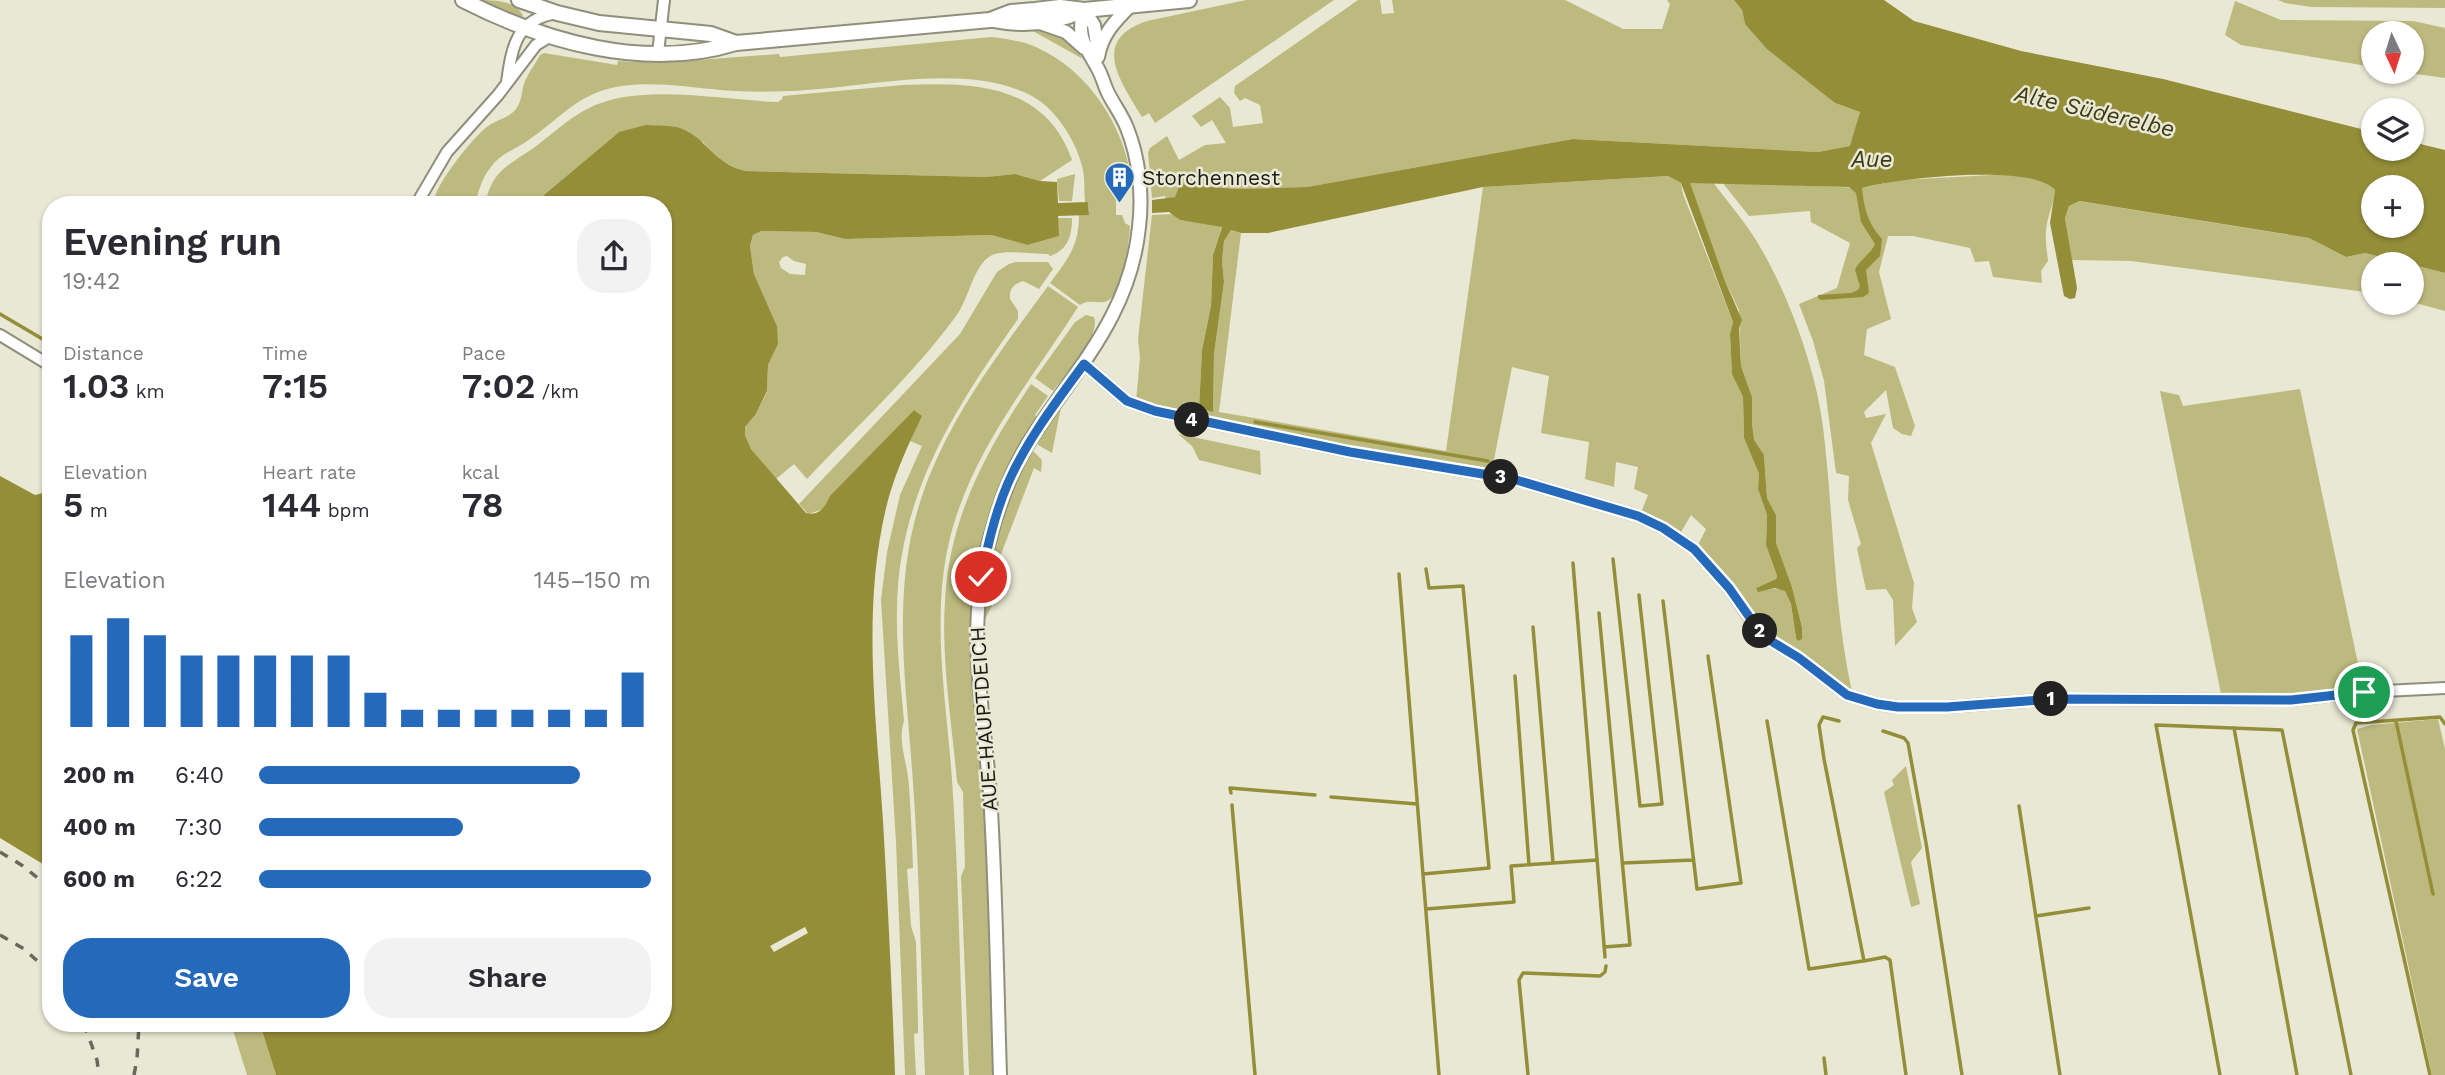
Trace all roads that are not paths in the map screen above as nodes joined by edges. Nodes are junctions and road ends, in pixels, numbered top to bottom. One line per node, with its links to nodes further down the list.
1 (463, 0): 10 (main road)
2 (520, 0): 7 (main road)
3 (664, 0): 11 (street)
4 (1189, 0): 5 (main road)
5 (1131, 5): 6 (main road); 16 (street)
6 (1084, 10): 8 (main road); 9 (main road); 14 (street); 16 (street)
7 (557, 13): 10 (street); 11 (main road)
8 (990, 20): 9 (main road); 13 (main road)
9 (1036, 22): 14 (street)
10 (523, 28): 12 (main road); 17 (street)
11 (660, 30): 13 (main road); 15 (street)
12 (549, 37): 15 (main road); 17 (street)
13 (736, 43): 15 (main road)
14 (1085, 48): 16 (street)
15 (658, 53)
16 (1098, 63): 21 (street, AUE-HAUPTDEICH)
17 (507, 82): 18 (street)
18 (421, 196)
19 (0, 335): 20 (street)
20 (42, 361)
21 (1084, 364): 22 (street); 23 (street, AUE-HAUPTDEICH)
22 (2445, 688)
23 (1000, 1075)

